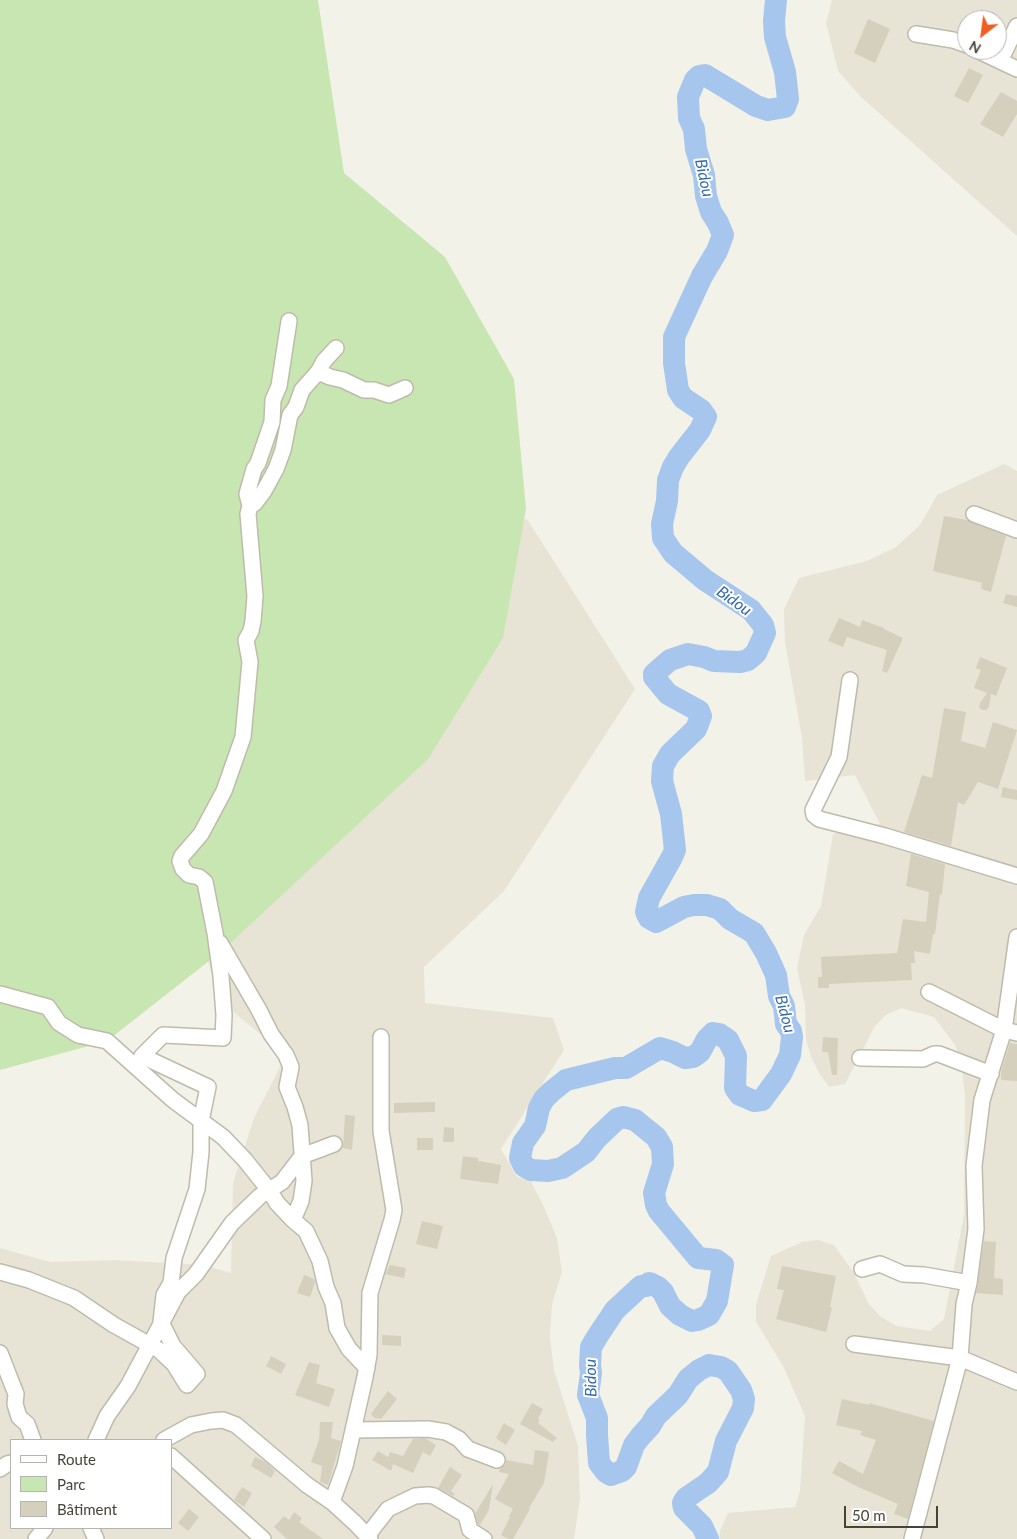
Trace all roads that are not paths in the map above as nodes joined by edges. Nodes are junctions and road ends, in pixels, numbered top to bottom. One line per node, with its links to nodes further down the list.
1 (1017, 26): 4 (street)
2 (916, 34): 3 (street)
3 (957, 41)
4 (1000, 61): 5 (street)
5 (1017, 69)
6 (290, 321): 10 (street)
7 (336, 348): 8 (street)
8 (318, 372): 9 (street); 10 (street)
9 (405, 388)
10 (250, 506): 15 (street)
11 (974, 514): 12 (street)
12 (1017, 530)
13 (850, 680): 14 (street)
14 (1017, 876)
15 (215, 934): 23 (street); 25 (street)
16 (1017, 937): 19 (street)
17 (929, 992): 19 (street)
18 (0, 994): 23 (street)
19 (1011, 1032): 22 (street)
20 (381, 1037): 36 (street)
21 (860, 1058): 22 (street)
22 (991, 1074): 30 (street)
23 (201, 1121): 26 (street); 31 (street)
24 (334, 1144): 25 (street)
25 (302, 1156): 26 (street); 27 (street)
26 (269, 1190): 27 (street); 31 (street)
27 (292, 1220): 36 (street)
28 (862, 1269): 30 (street)
29 (0, 1272): 33 (street)
30 (969, 1283): 35 (street)
31 (162, 1322): 33 (street); 33 (street)
32 (854, 1344): 35 (street)
33 (149, 1345): 40 (street)
34 (0, 1354): 39 (street)
35 (960, 1358): 37 (street); 50 (street)
36 (367, 1368): 38 (street)
37 (1017, 1382)
38 (354, 1430): 43 (street); 44 (street)
39 (34, 1439)
40 (96, 1439)
41 (166, 1439): 44 (street)
42 (172, 1457): 48 (street)
43 (497, 1460)
44 (332, 1502): 46 (street)
45 (45, 1529): 47 (street)
46 (368, 1538): 49 (street)
47 (36, 1539)
48 (263, 1539)
49 (484, 1539)
50 (912, 1539)

